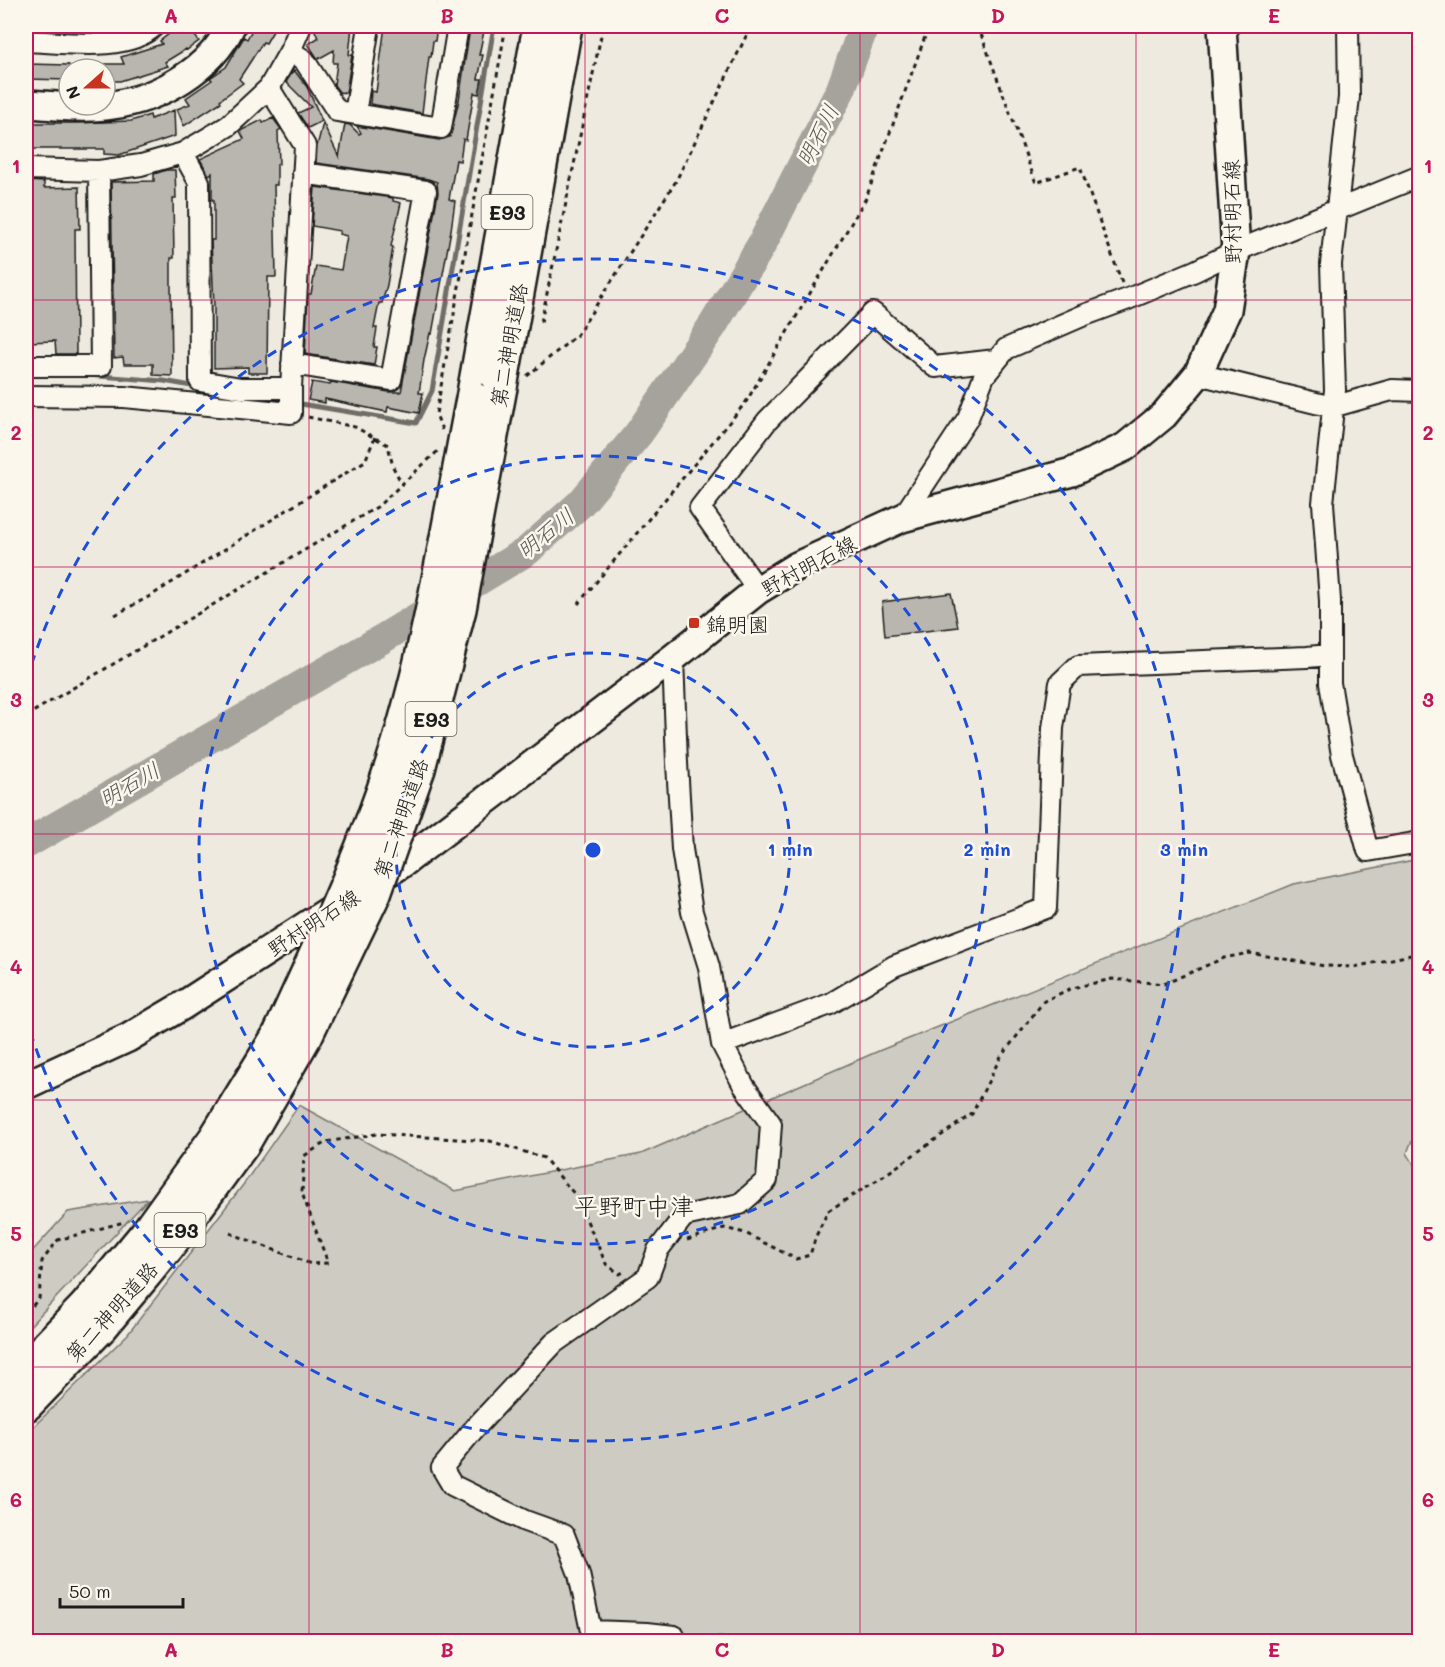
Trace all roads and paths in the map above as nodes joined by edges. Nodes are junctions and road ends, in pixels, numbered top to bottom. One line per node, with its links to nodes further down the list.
1 (154, 26): 15 (street)
2 (231, 26): 19 (main road)
3 (301, 26): 17 (street)
4 (369, 26): 20 (street)
5 (458, 26): 20 (street)
6 (506, 26): 40 (path)
7 (540, 26): 35 (highway, 第二神明道路 / E93)
8 (565, 26): 35 (highway, 第二神明道路 / E93)
9 (603, 26): 29 (path)
10 (751, 26): 35 (path)
11 (928, 26): 46 (path)
12 (978, 26): 28 (path)
13 (1222, 26): 27 (main road, 野村明石線)
14 (1348, 26): 26 (street)
15 (95, 34): 16 (street)
16 (26, 41)
17 (290, 51): 18 (street); 20 (street)
18 (269, 88): 21 (street); 24 (street)
19 (26, 104)
20 (355, 114)
21 (183, 153): 23 (street); 34 (street)
22 (26, 169): 23 (street)
23 (99, 171): 32 (street)
24 (303, 173): 31 (street); 31 (street)
25 (1419, 176): 26 (street)
26 (1336, 211): 27 (street); 38 (street)
27 (1236, 251): 28 (street); 33 (main road, 野村明石線)
28 (1128, 299): 30 (street)
29 (541, 322)
30 (996, 360): 44 (street); 45 (street)
31 (292, 364): 34 (street)
32 (26, 366)
33 (1198, 374): 38 (street); 44 (main road, 野村明石線)
34 (291, 388): 39 (street)
35 (499, 388): 53 (highway, 第二神明道路 / E93, bridge)
36 (1419, 391): 38 (street)
37 (26, 396): 39 (street)
38 (1332, 407): 48 (street)
39 (291, 413): 41 (path)
40 (443, 433)
41 (375, 437): 43 (path); 47 (path)
42 (439, 449): 43 (path)
43 (402, 484): 50 (path)
44 (902, 518): 45 (main road, 野村明石線)
45 (758, 590): 49 (main road, 野村明石線)
46 (578, 604)
47 (115, 615)
48 (1330, 654): 51 (street); 54 (street)
49 (673, 658): 54 (street); 55 (main road, 野村明石線)
50 (26, 716)
51 (1419, 842)
52 (1419, 953): 58 (path)
53 (293, 1034): 60 (highway, 第二神明道路 / E93); 61 (highway, 第二神明道路 / E93)
54 (722, 1044): 58 (street)
55 (26, 1085)
56 (124, 1222): 59 (path)
57 (230, 1233): 58 (path)
58 (658, 1250): 62 (street)
59 (26, 1312)
60 (26, 1369)
61 (26, 1404)
62 (674, 1636): 63 (path)
63 (751, 1641)

